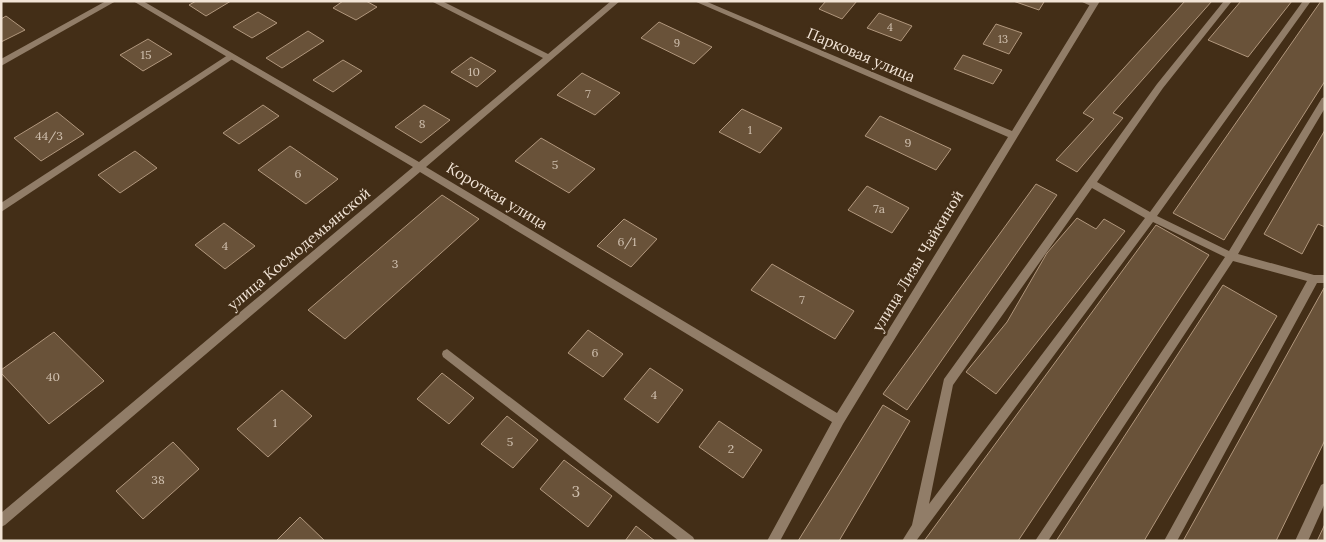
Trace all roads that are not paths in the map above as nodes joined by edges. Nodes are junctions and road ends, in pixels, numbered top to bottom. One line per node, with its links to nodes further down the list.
1 (112, 1): 11 (street)
2 (137, 1): 9 (street, Короткая улица)
3 (435, 1): 10 (street)
4 (616, 1): 10 (street, улица Космодемьянской)
5 (698, 1): 13 (street, Парковая улица)
6 (1228, 1): 15 (street)
7 (1307, 1): 17 (street)
8 (1091, 2): 13 (street, улица Лизы Чайкиной)
9 (231, 56): 14 (street, Короткая улица); 16 (street)
10 (550, 58): 14 (street, улица Космодемьянской)
11 (1, 62)
12 (1325, 100): 18 (street)
13 (1014, 135): 21 (street, улица Лизы Чайкиной)
14 (420, 167): 21 (street, Короткая улица); 23 (street, улица Космодемьянской)
15 (1090, 182): 17 (street); 24 (street)
16 (1, 208)
17 (1151, 217): 18 (street); 24 (street)
18 (1231, 256): 19 (street); 28 (street)
19 (1320, 279): 29 (street)
20 (447, 354): 25 (street)
21 (839, 420): 26 (street, улица Лизы Чайкиной)
22 (1325, 489): 30 (street)
23 (1, 521)
24 (917, 529): 27 (street)
25 (689, 541)
26 (772, 541)
27 (908, 541)
28 (1041, 541)
29 (1170, 541)
30 (1301, 541)

